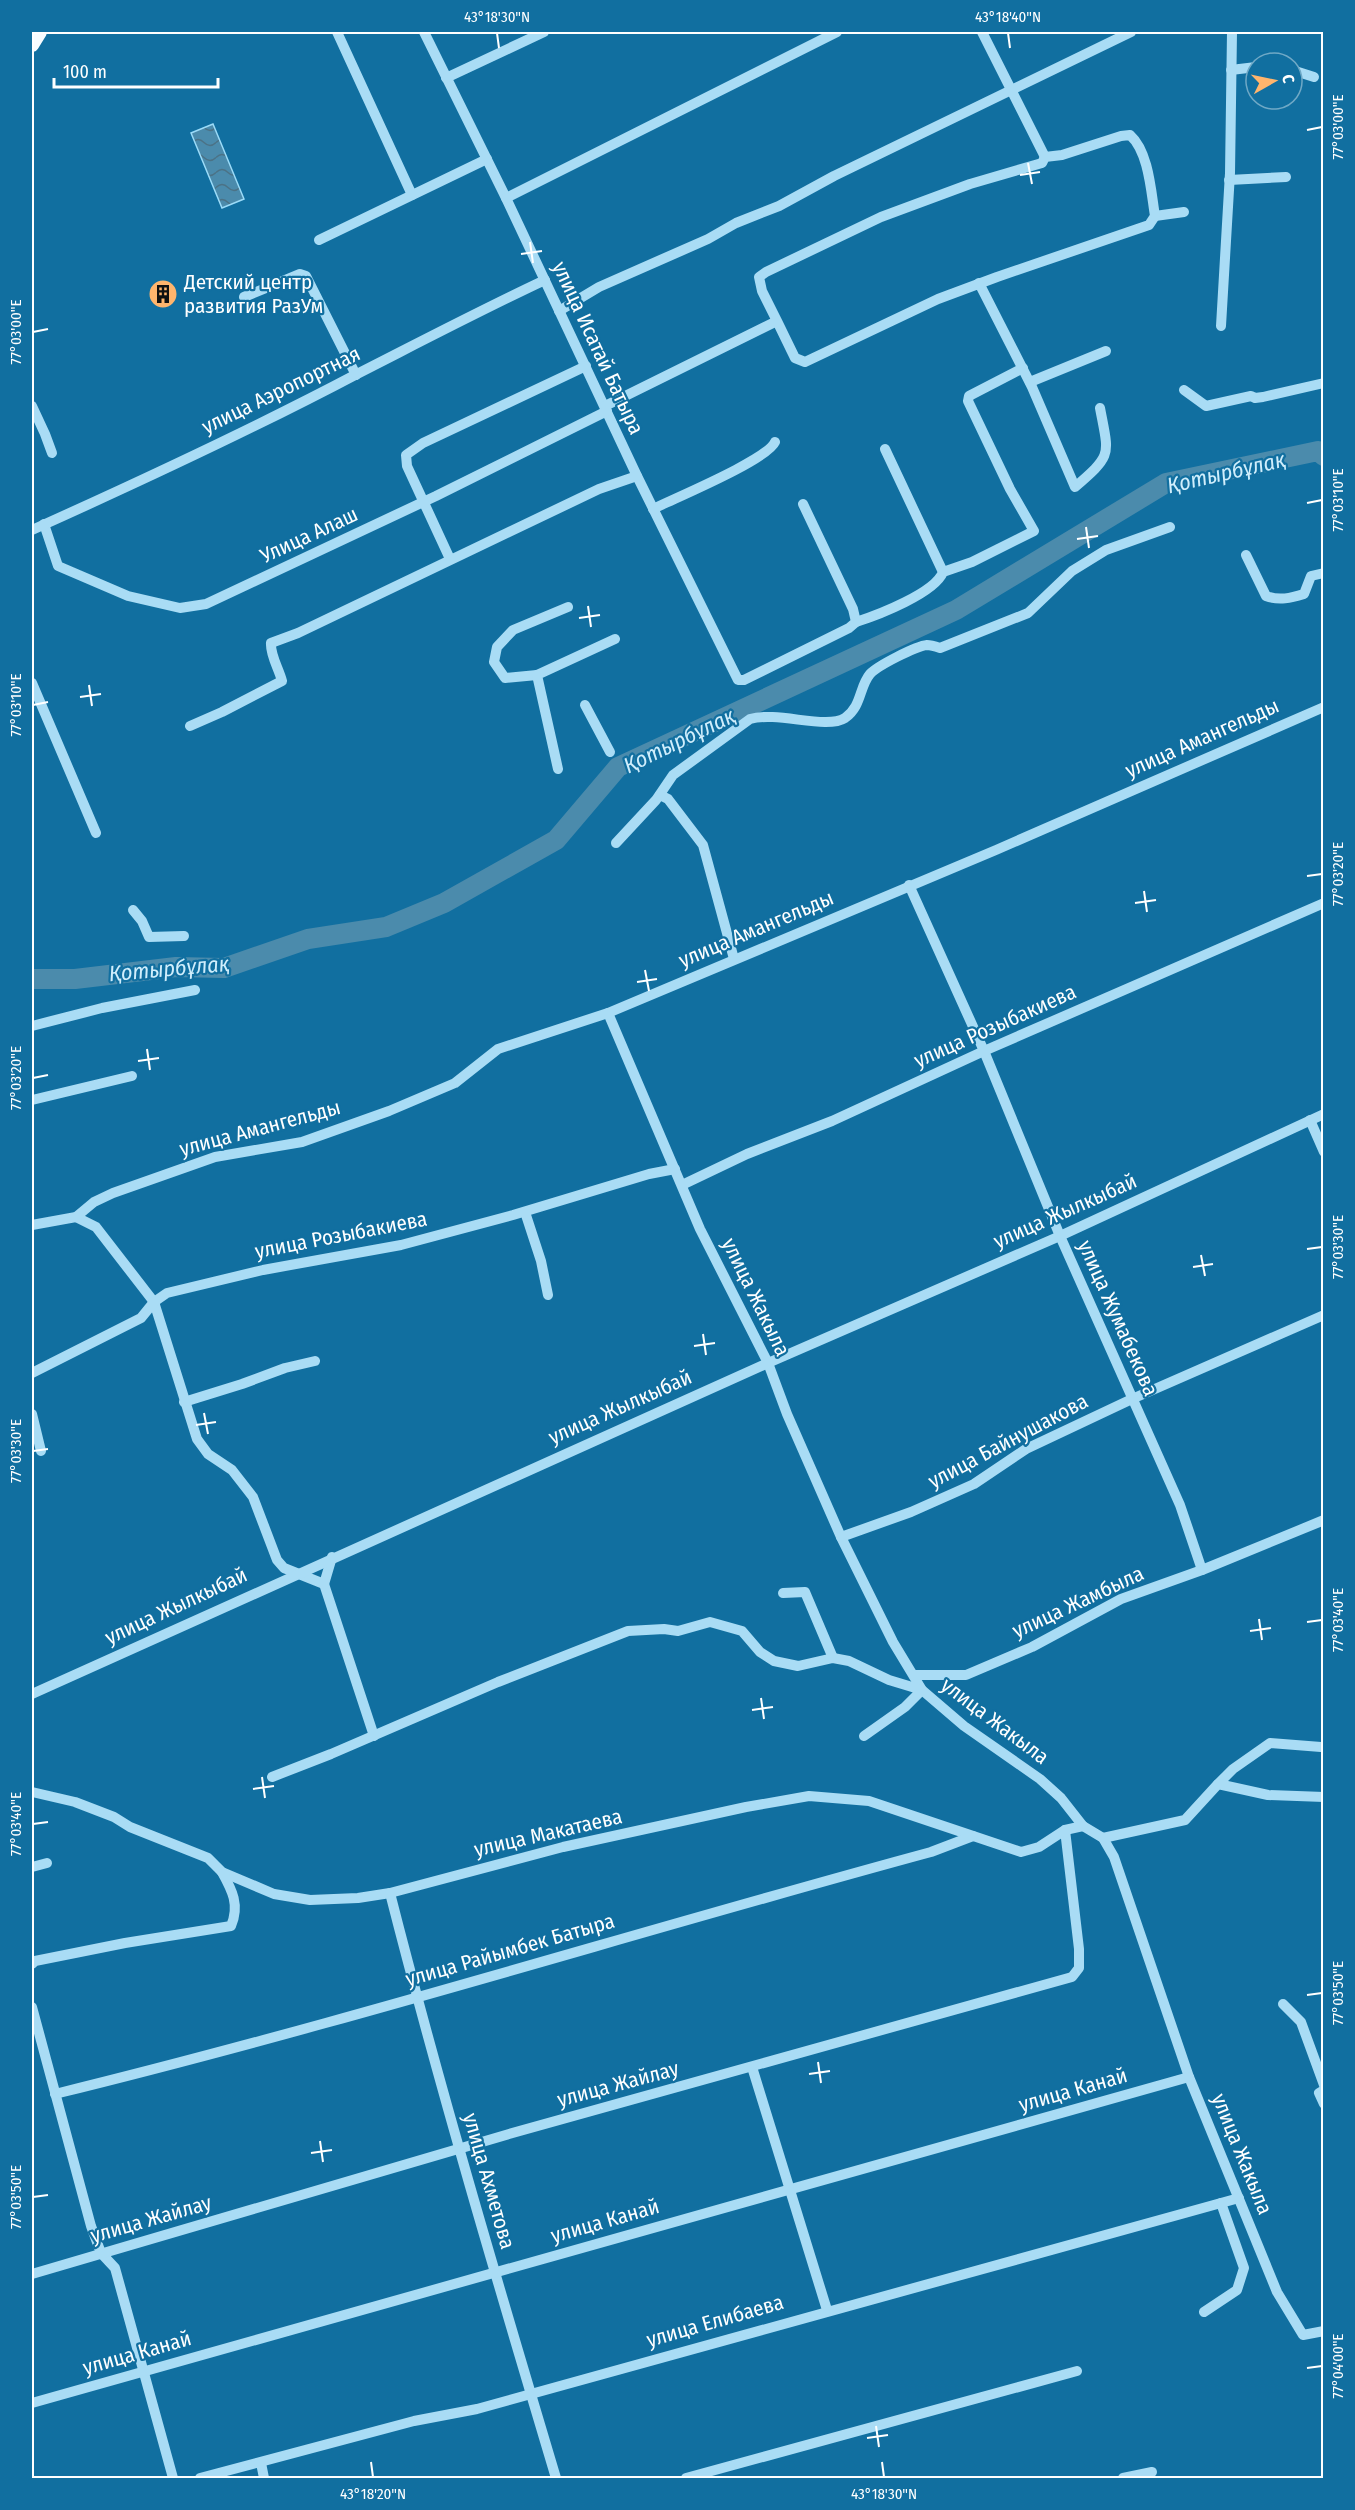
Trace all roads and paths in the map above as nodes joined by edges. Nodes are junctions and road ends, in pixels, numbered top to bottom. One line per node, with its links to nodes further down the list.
1 (40, 32): 9 (main road)
2 (337, 32): 20 (street)
3 (424, 32): 14 (street, улица Исатай Батыра)
4 (543, 32): 14 (street)
5 (837, 32): 21 (street)
6 (982, 32): 15 (street)
7 (1131, 32): 15 (street)
8 (1232, 32): 11 (street)
9 (32, 45)
10 (1244, 68): 11 (street)
11 (1231, 70): 19 (street)
12 (1304, 74): 13 (street)
13 (1314, 77)
14 (446, 78): 17 (street, улица Исатай Батыра)
15 (1011, 90): 16 (street); 28 (street)
16 (1045, 158): 23 (street); 29 (street)
17 (486, 159): 20 (street); 21 (street, улица Исатай Батыра)
18 (1286, 177): 19 (street)
19 (1229, 180): 30 (street)
20 (412, 195): 24 (street)
21 (506, 198): 25 (street, улица Исатай Батыра)
22 (1184, 213): 23 (street)
23 (1155, 216): 26 (street)
24 (319, 240)
25 (545, 280): 28 (street, улица Исатай Батыра); 34 (street, улица Аэропортная)
26 (979, 283): 29 (street); 33 (street)
27 (244, 297): 34 (street)
28 (560, 311): 32 (street, улица Исатай Батыра)
29 (777, 321): 39 (street, Улица Алаш)
30 (1221, 326)
31 (1106, 351): 35 (street)
32 (586, 366): 39 (street, улица Исатай Батыра); 45 (street)
33 (1023, 368): 35 (street); 53 (street)
34 (356, 375): 48 (street, улица Аэропортная)
35 (1030, 382): 40 (street)
36 (1323, 383): 37 (street)
37 (1185, 390)
38 (32, 406): 43 (street)
39 (606, 408): 44 (street, улица Исатай Батыра); 45 (street, Улица Алаш)
40 (1100, 408)
41 (775, 442): 47 (street)
42 (885, 449): 53 (street)
43 (52, 453)
44 (637, 476): 47 (street, улица Исатай Батыра); 52 (street)
45 (423, 502): 48 (street, Улица Алаш); 52 (street)
46 (803, 504): 56 (street)
47 (653, 509): 56 (street, улица Исатай Батыра)
48 (44, 524): 50 (street, улица Аэропортная)
49 (1170, 527): 65 (street)
50 (32, 530)
51 (1246, 555): 54 (street)
52 (450, 559): 62 (street)
53 (943, 572): 56 (street)
54 (1323, 573)
55 (568, 607): 58 (street)
56 (856, 622)
57 (615, 639): 58 (street)
58 (537, 675): 64 (street)
59 (32, 683): 66 (street)
60 (585, 705): 63 (street)
61 (1323, 707): 68 (street, улица Амангельды)
62 (190, 726)
63 (610, 752)
64 (558, 769)
65 (660, 795): 67 (street); 72 (street)
66 (96, 833)
67 (616, 843)
68 (909, 885): 72 (street, улица Амангельды); 76 (street, улица Жумабекова)
69 (1323, 903): 76 (street, улица Розыбакиева)
70 (133, 910): 71 (street)
71 (184, 936)
72 (734, 959): 74 (street, улица Амангельды)
73 (195, 990): 75 (street)
74 (608, 1013): 82 (street, улица Жакыла); 85 (street, улица Амангельды)
75 (32, 1026)
76 (984, 1051): 83 (street, улица Розыбакиева); 87 (street, улица Жумабекова)
77 (132, 1076): 78 (street)
78 (32, 1100)
79 (1323, 1113): 80 (street, улица Жылкыбай)
80 (1310, 1120): 81 (street); 87 (street, улица Жылкыбай)
81 (1323, 1152)
82 (675, 1169): 83 (street, улица Жакыла); 84 (street, улица Розыбакиева)
83 (682, 1185): 92 (street, улица Жакыла)
84 (525, 1212): 88 (street); 89 (street, улица Розыбакиева)
85 (76, 1217): 86 (street, улица Амангельды); 89 (street)
86 (32, 1225)
87 (1060, 1236): 92 (street, улица Жылкыбай); 94 (street, улица Жумабекова)
88 (548, 1295)
89 (154, 1302): 93 (street, улица Розыбакиева); 95 (street)
90 (1323, 1315): 94 (street, улица Байнушакова)
91 (315, 1361): 95 (street)
92 (768, 1363): 99 (street, улица Жакыла); 100 (street, улица Жылкыбай)
93 (32, 1373)
94 (1132, 1399): 99 (street, улица Байнушакова); 101 (street, улица Жумабекова)
95 (184, 1402): 102 (street)
96 (32, 1414): 97 (street)
97 (41, 1451)
98 (1323, 1520): 101 (street, улица Жамбыла)
99 (841, 1537): 106 (street, улица Жакыла)
100 (332, 1557): 102 (street, улица Жылкыбай); 103 (street)
101 (1202, 1570): 106 (street, улица Жамбыла)
102 (296, 1573): 103 (street); 108 (street, улица Жылкыбай)
103 (324, 1584): 109 (street)
104 (783, 1593): 105 (street)
105 (833, 1658): 107 (street); 109 (street)
106 (914, 1675): 107 (street, улица Жакыла)
107 (922, 1690): 110 (street); 116 (street, улица Жакыла)
108 (32, 1694)
109 (374, 1736): 112 (street)
110 (864, 1736)
111 (1321, 1748): 113 (street)
112 (272, 1777)
113 (1218, 1784): 115 (street); 119 (street)
114 (32, 1792): 122 (street, улица Макатаева)
115 (1323, 1797)
116 (1083, 1826): 117 (street, улица Макатаева); 119 (street, улица Жакыла)
117 (1065, 1830): 118 (street, улица Макатаева); 128 (street, улица Жайлау)
118 (973, 1836): 123 (street, улица Макатаева); 125 (street, улица Райымбек Батыра)
119 (1103, 1838): 129 (street, улица Жакыла)
120 (46, 1863): 121 (street)
121 (32, 1867)
122 (222, 1872): 123 (street, улица Макатаева); 124 (street)
123 (390, 1893): 125 (street, улица Ахметова)
124 (32, 1964)
125 (417, 1997): 132 (street, улица Райымбек Батыра); 134 (street, улица Ахметова)
126 (1283, 2004): 130 (street)
127 (32, 2007): 132 (street)
128 (752, 2067): 134 (street, улица Жайлау); 135 (street)
129 (1189, 2077): 135 (street, улица Канай); 136 (street, улица Жакыла)
130 (1323, 2085)
131 (1323, 2090): 133 (street)
132 (55, 2094): 138 (street)
133 (1323, 2104)
134 (460, 2150): 138 (street, улица Жайлау); 139 (street, улица Ахметова)
135 (789, 2189): 139 (street, улица Канай); 141 (street)
136 (1239, 2198): 137 (street, улица Елибаева); 143 (street, улица Жакыла)
137 (1221, 2202): 141 (street, улица Елибаева); 142 (street)
138 (101, 2253): 140 (street, улица Жайлау); 145 (street)
139 (495, 2272): 145 (street, улица Канай); 146 (street, улица Ахметова)
140 (32, 2274)
141 (827, 2310): 146 (street, улица Елибаева)
142 (1204, 2312)
143 (1323, 2331)
144 (1077, 2371): 154 (street)
145 (144, 2372): 147 (street, улица Канай); 150 (street)
146 (531, 2393): 148 (street, улица Елибаева); 153 (street, улица Ахметова)
147 (32, 2403)
148 (261, 2463): 151 (street, улица Елибаева); 152 (street)
149 (1152, 2472): 155 (street)
150 (173, 2478)
151 (200, 2478)
152 (264, 2478)
153 (556, 2478)
154 (686, 2478)
155 (1123, 2478)

